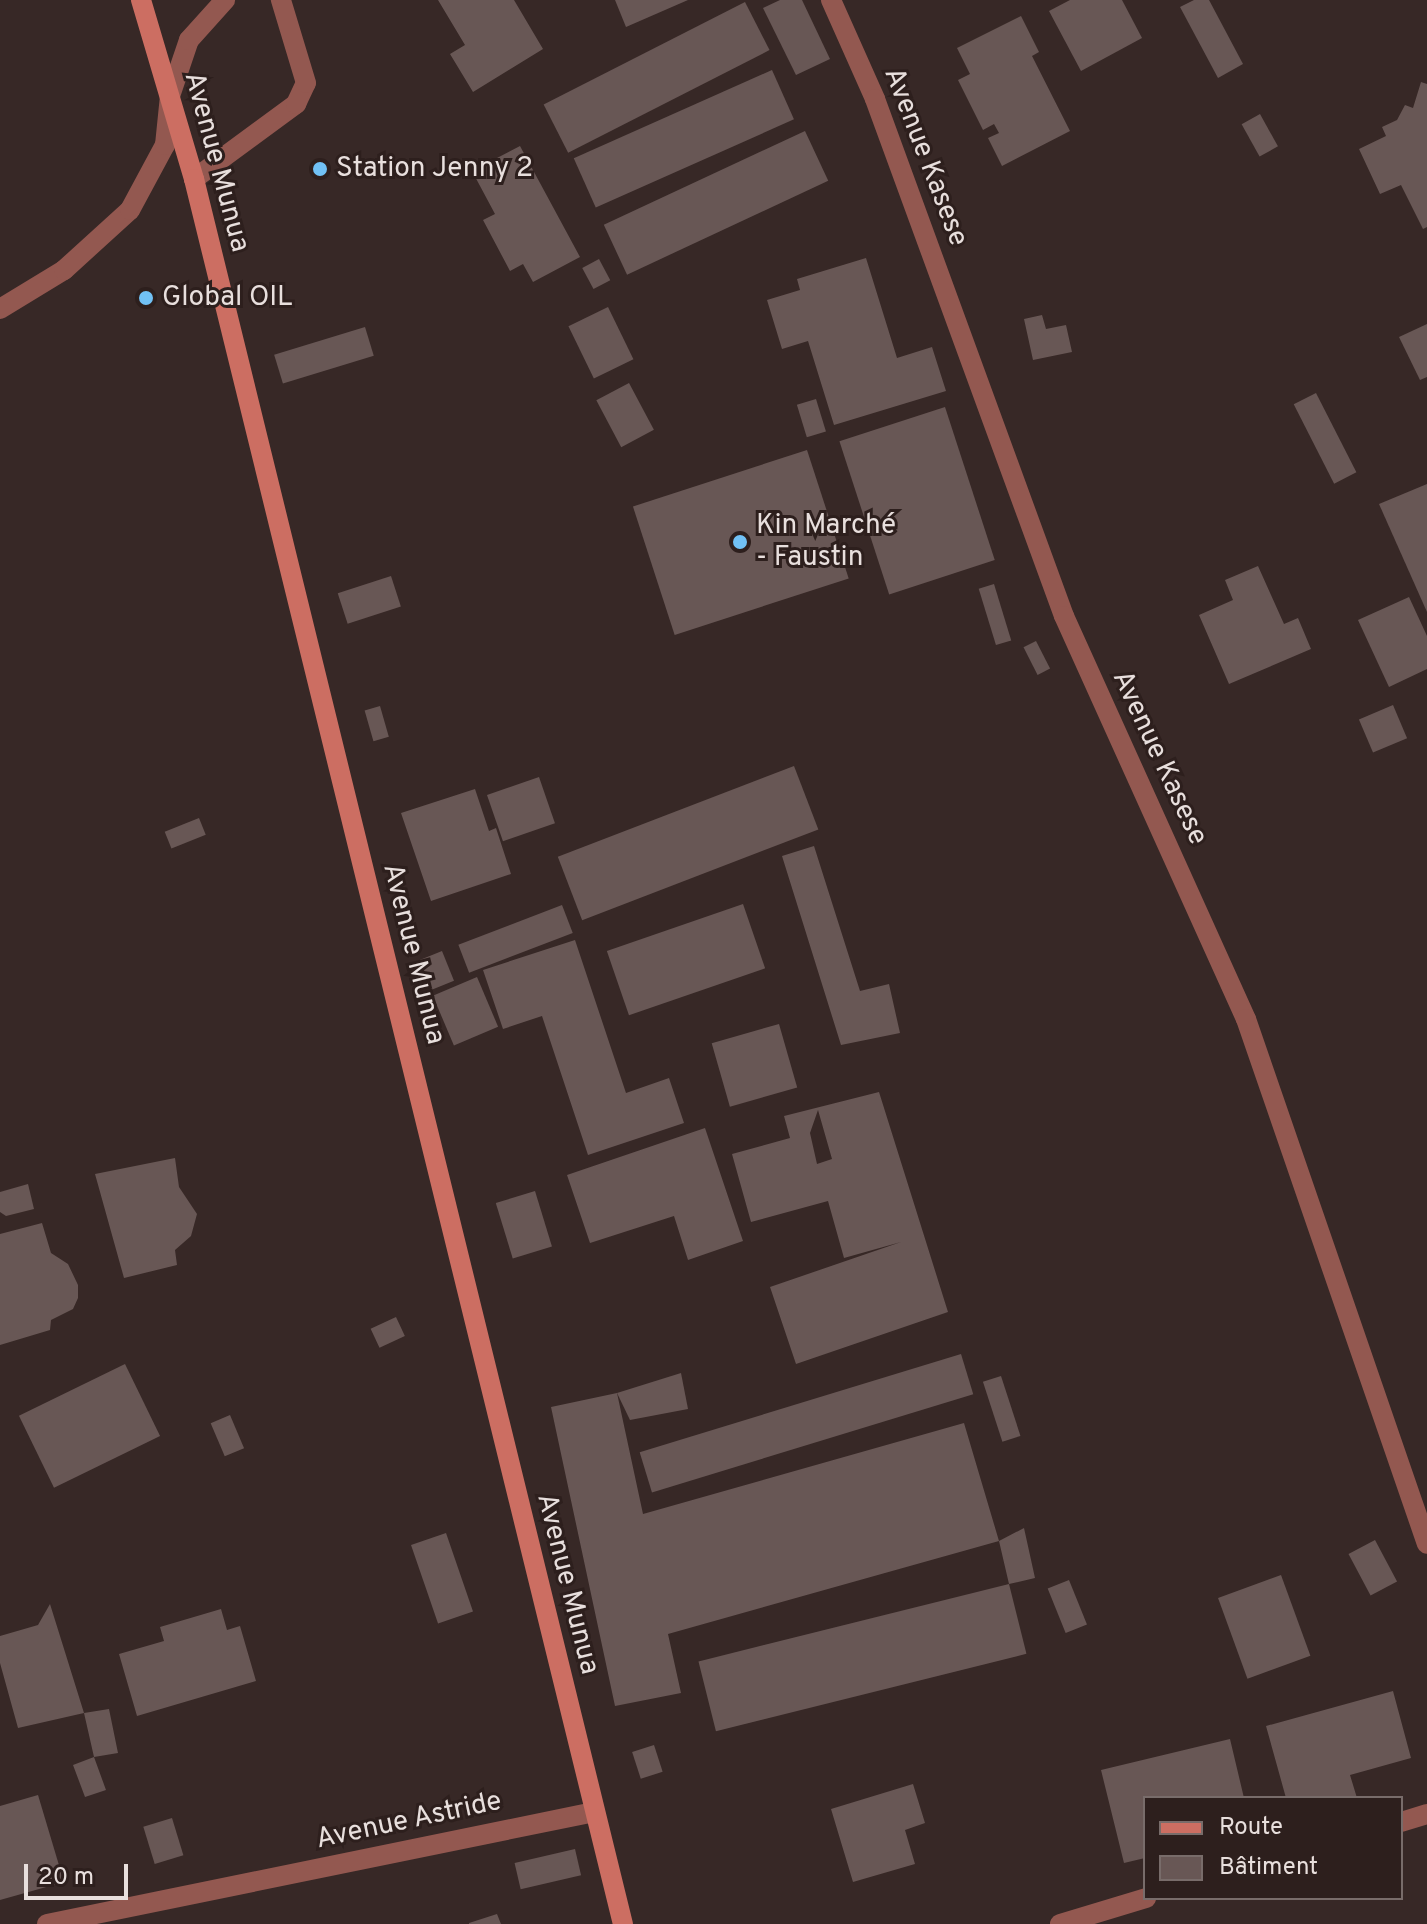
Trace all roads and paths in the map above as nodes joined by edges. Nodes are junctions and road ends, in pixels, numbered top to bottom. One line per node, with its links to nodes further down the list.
1 (141, 0): 5 (main road, Avenue Munua)
2 (225, 0): 5 (street)
3 (281, 0): 6 (street)
4 (831, 0): 8 (street, Avenue Kasese)
5 (170, 96): 6 (main road, Avenue Munua); 7 (street)
6 (194, 179): 9 (main road, Avenue Munua)
7 (0, 309)
8 (1427, 1544)
9 (594, 1812): 13 (street, Avenue Astride); 14 (main road, Avenue Munua)
10 (1427, 1814): 11 (street)
11 (1403, 1821)
12 (1143, 1899): 15 (street)
13 (47, 1924)
14 (623, 1924)
15 (1060, 1924)

